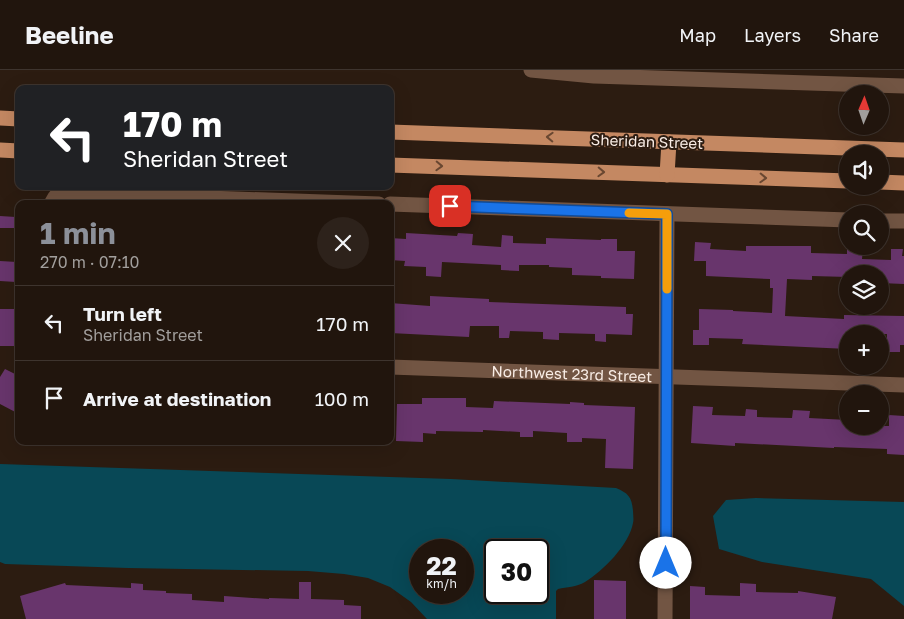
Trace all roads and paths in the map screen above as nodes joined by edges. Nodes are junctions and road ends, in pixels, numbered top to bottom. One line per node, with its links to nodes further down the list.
1 (532, 70): 2 (street)
2 (595, 73): 3 (street)
3 (904, 86)
4 (0, 118): 5 (main road)
5 (15, 119)
6 (394, 132): 7 (main road, Sheridan Street, one-way to 6)
7 (669, 142): 9 (main road, Sheridan Street); 12 (main road)
8 (0, 150): 10 (main road)
9 (904, 150)
10 (15, 151)
11 (394, 164): 12 (main road, one-way to 12)
12 (667, 175): 13 (main road, one-way to 13)
13 (839, 181)
14 (889, 182): 15 (main road)
15 (904, 183)
16 (53, 200): 17 (street)
17 (266, 200)
18 (394, 204): 19 (street)
19 (667, 214): 20 (street); 24 (street)
20 (839, 220)
21 (889, 220): 22 (street)
22 (904, 221)
23 (394, 367): 24 (street, Northwest 23rd Street)
24 (667, 376): 25 (street, Northwest 23rd Street); 26 (street)
25 (904, 385)
26 (665, 619)

